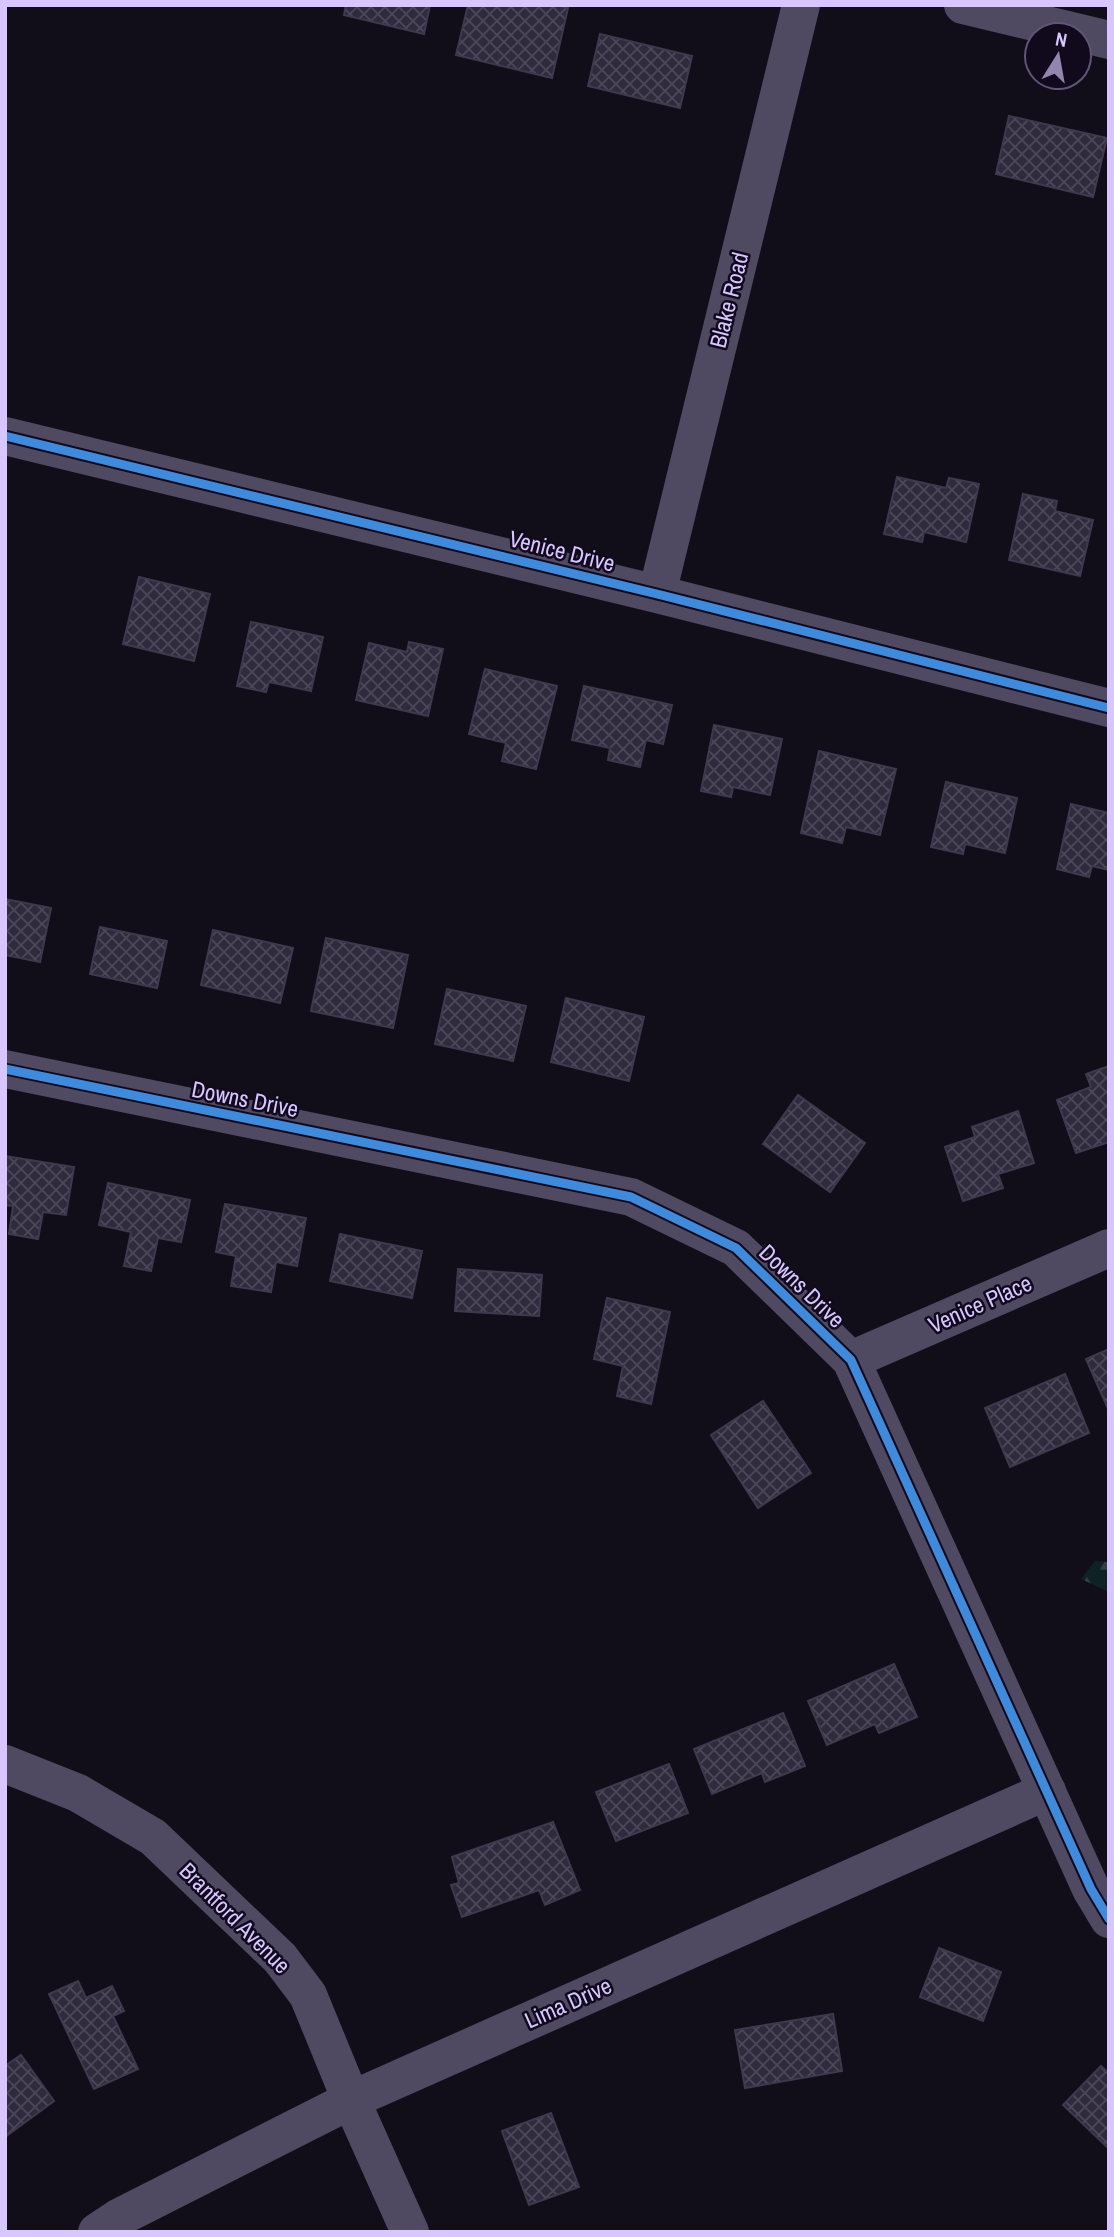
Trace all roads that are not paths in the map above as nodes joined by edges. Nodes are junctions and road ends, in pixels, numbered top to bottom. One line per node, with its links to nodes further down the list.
1 (801, 5): 5 (street, Blake Road)
2 (964, 5): 3 (street)
3 (1109, 40)
4 (5, 436): 5 (street, Venice Drive)
5 (657, 594): 6 (street, Venice Drive)
6 (1109, 708)
7 (5, 1069): 9 (street, Downs Drive)
8 (1109, 1248): 9 (street, Venice Place)
9 (851, 1360): 11 (street, Downs Drive)
10 (5, 1764): 13 (street, Brantford Avenue)
11 (1046, 1791): 12 (street, Downs Drive); 13 (street, Lima Drive)
12 (1109, 1919)
13 (351, 2100): 14 (street, Lima Drive); 15 (street, Brantford Avenue)
14 (97, 2232)
15 (410, 2232)

